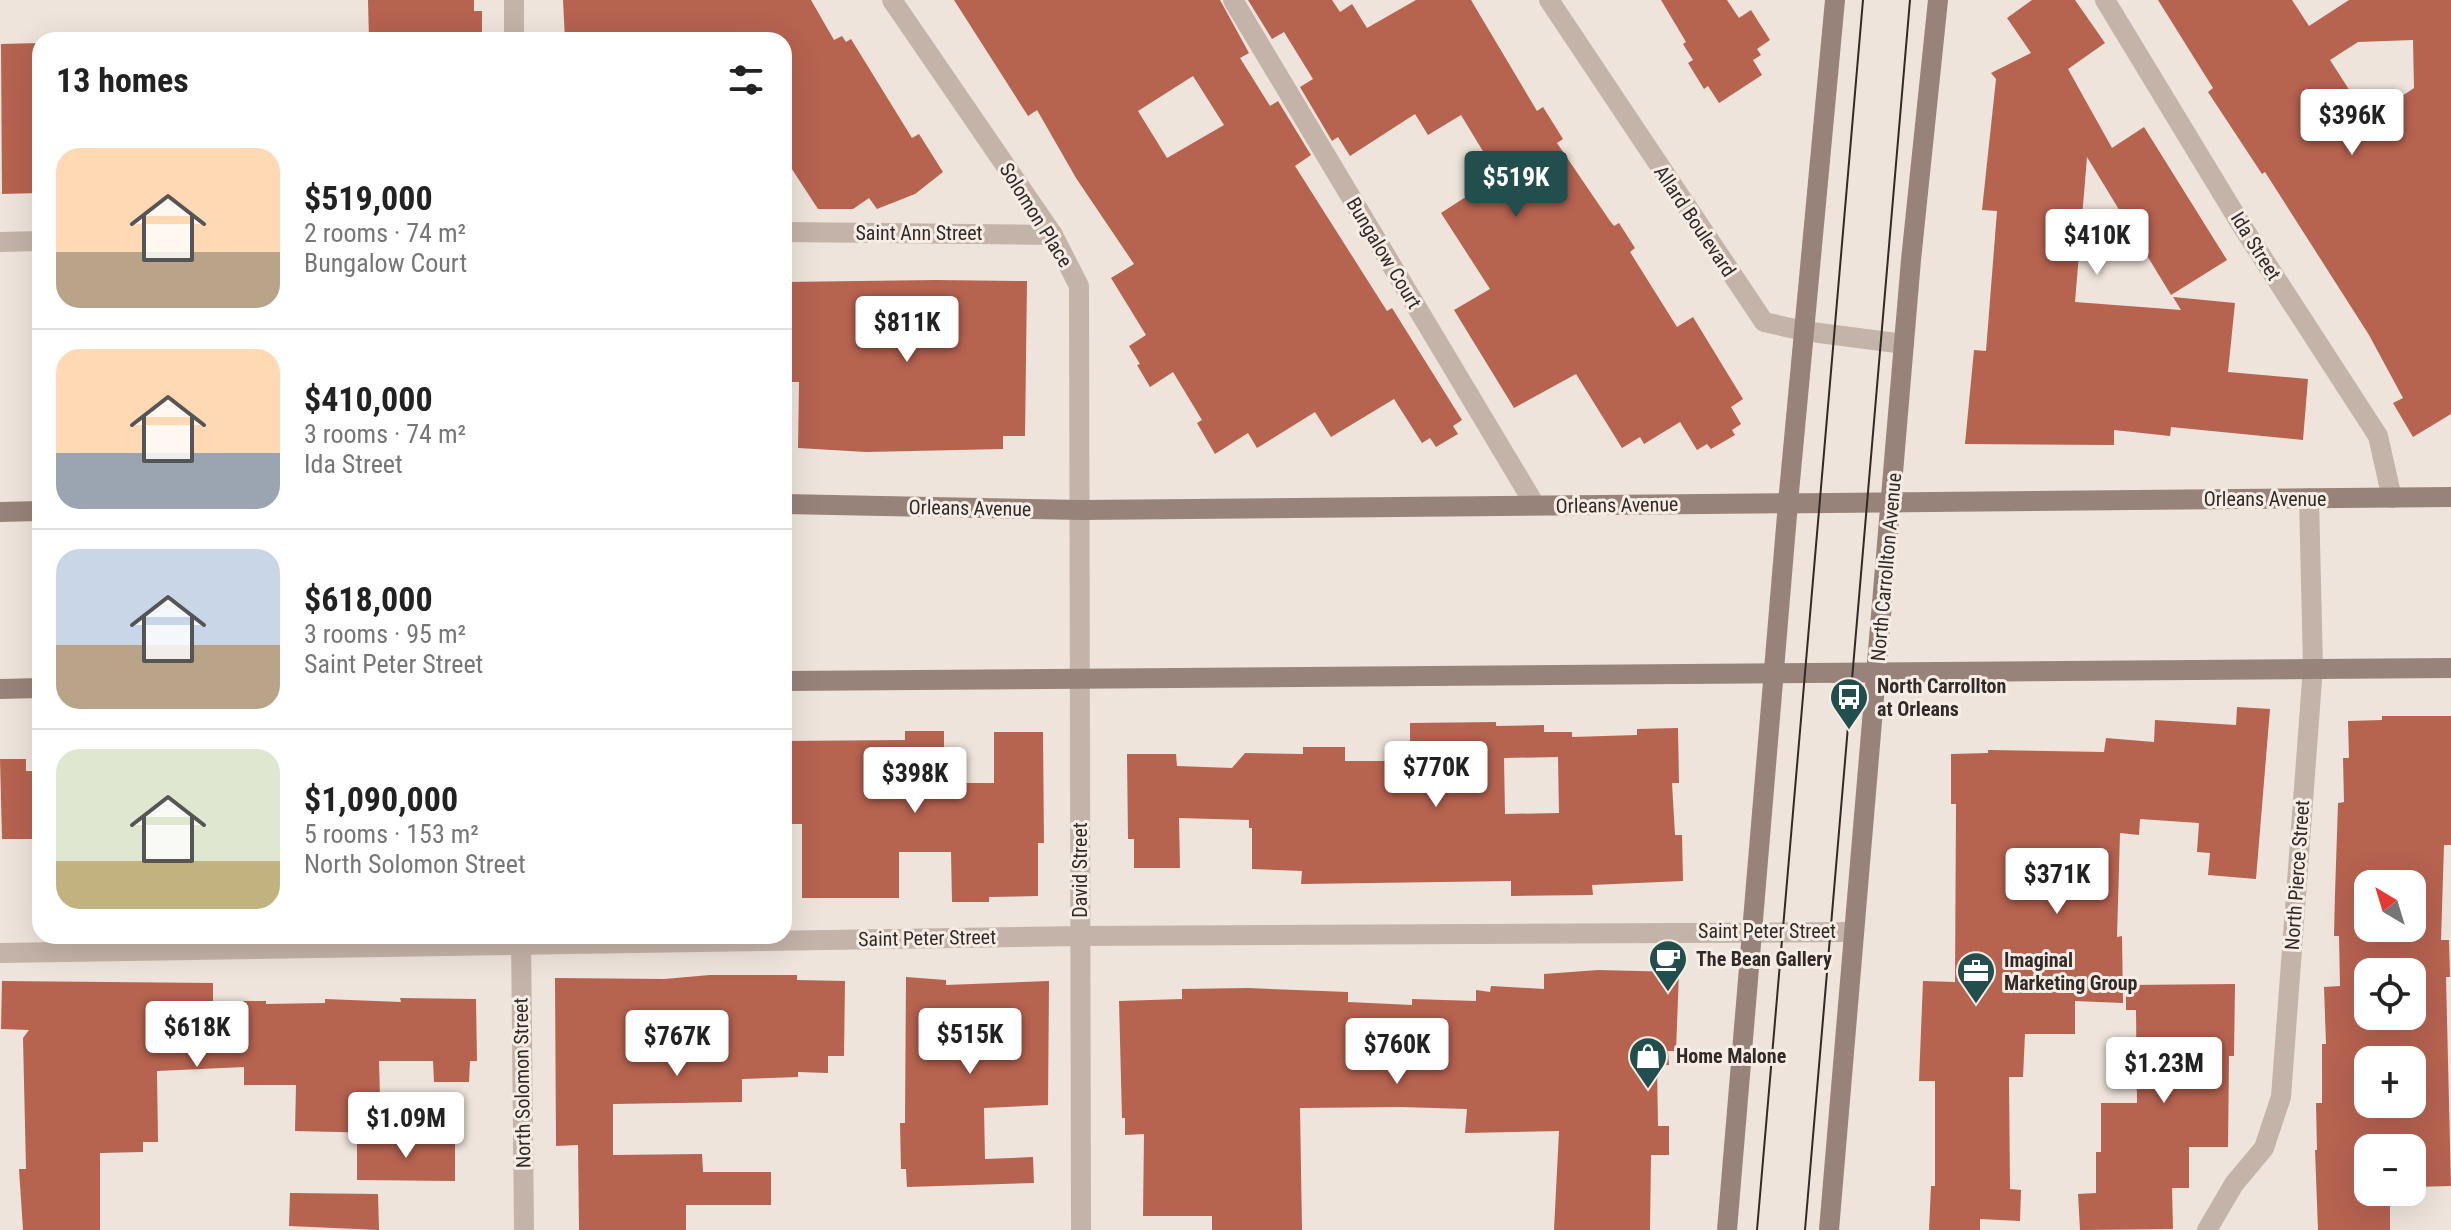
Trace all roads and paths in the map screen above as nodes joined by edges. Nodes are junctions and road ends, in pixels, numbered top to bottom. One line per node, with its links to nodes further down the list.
1 (514, 0): 8 (street)
2 (892, 0): 10 (street, Solomon Place)
3 (1233, 0): 21 (street, Bungalow Court)
4 (1549, 0): 13 (street, Allard Boulevard)
5 (1835, 0): 13 (street)
6 (1938, 0): 14 (street, North Carrollton Avenue)
7 (2105, 0): 17 (street, Ida Street)
8 (514, 32)
9 (792, 232): 10 (street, Saint Ann Street)
10 (1053, 235): 22 (street, Solomon Place)
11 (32, 241): 12 (street)
12 (0, 242)
13 (1804, 331): 14 (street, Allard Boulevard); 19 (street)
14 (1904, 344): 18 (street, North Carrollton Avenue)
15 (2451, 497): 17 (street, Orleans Avenue)
16 (2309, 498): 17 (street, Orleans Avenue); 18 (street, Orleans Avenue); 25 (street, North Pierce Street)
17 (2392, 498)
18 (1892, 500): 19 (street, Orleans Avenue); 28 (street, North Carrollton Avenue)
19 (1788, 503): 21 (street, Orleans Avenue); 27 (street)
20 (792, 504): 22 (street, Orleans Avenue)
21 (1535, 505): 22 (street, Orleans Avenue)
22 (1082, 510): 29 (street, David Street)
23 (32, 511): 24 (street)
24 (0, 512)
25 (2313, 667): 26 (street); 28 (street); 44 (street, North Pierce Street)
26 (2451, 668)
27 (1773, 671): 28 (street); 29 (street); 33 (street)
28 (1876, 672): 34 (street, North Carrollton Avenue)
29 (1080, 676): 30 (street); 35 (street, David Street)
30 (792, 681)
31 (32, 688): 32 (street)
32 (0, 689)
33 (1754, 930): 34 (street, Saint Peter Street); 35 (street, Saint Peter Street); 42 (street)
34 (1853, 932): 43 (street, North Carrollton Avenue)
35 (1080, 936): 36 (street, Saint Peter Street); 41 (street, David Street)
36 (792, 938)
37 (361, 944): 39 (street, Saint Peter Street)
38 (521, 944): 40 (street, North Solomon Street)
39 (0, 953)
40 (524, 1230)
41 (1081, 1230)
42 (1727, 1230)
43 (1829, 1230)
44 (2207, 1230)

